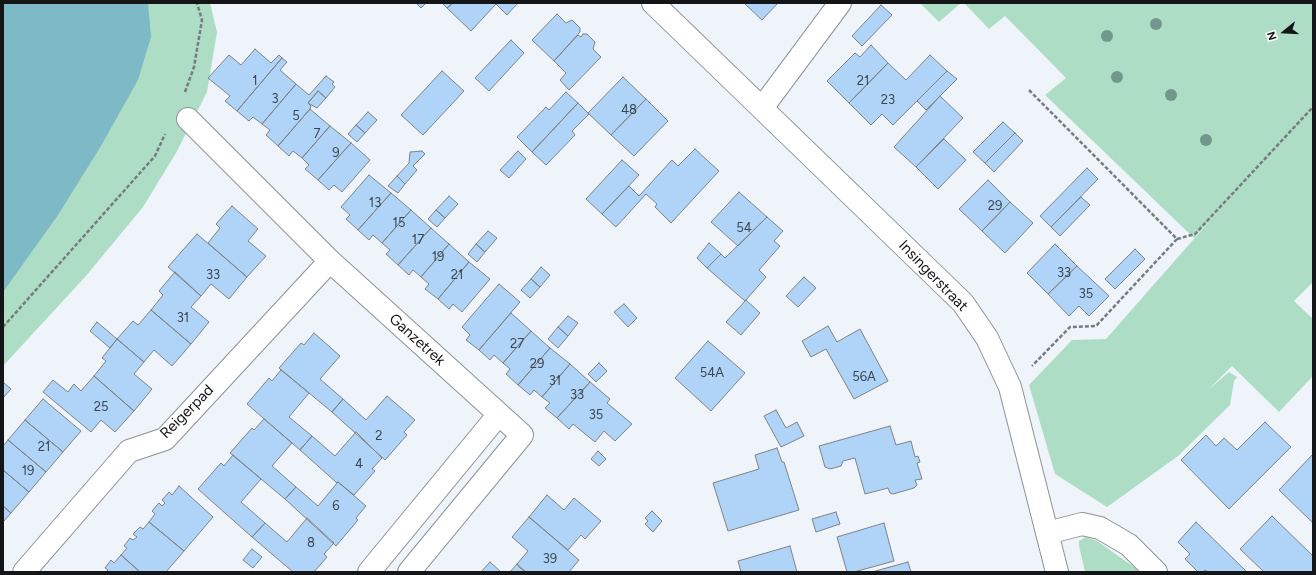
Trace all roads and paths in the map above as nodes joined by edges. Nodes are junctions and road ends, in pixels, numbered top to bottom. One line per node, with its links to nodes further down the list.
1 (197, 3): 5 (path)
2 (653, 3): 7 (street, Insingerstraat)
3 (840, 3): 7 (street)
4 (1029, 90): 10 (path)
5 (184, 95)
6 (1313, 107): 10 (path)
7 (762, 108): 13 (street, Insingerstraat)
8 (188, 119): 11 (street, Ganzetrek)
9 (167, 130): 12 (path)
10 (1177, 239): 13 (path)
11 (330, 261): 14 (street, Ganzetrek); 16 (street, Reigerpad)
12 (3, 328)
13 (1010, 387): 15 (street, Insingerstraat)
14 (499, 414): 17 (street); 18 (street, Ganzetrek)
15 (1048, 533): 19 (street, Insingerstraat); 20 (street)
16 (24, 572)
17 (369, 572)
18 (409, 572)
19 (1057, 572)
20 (1156, 572)

